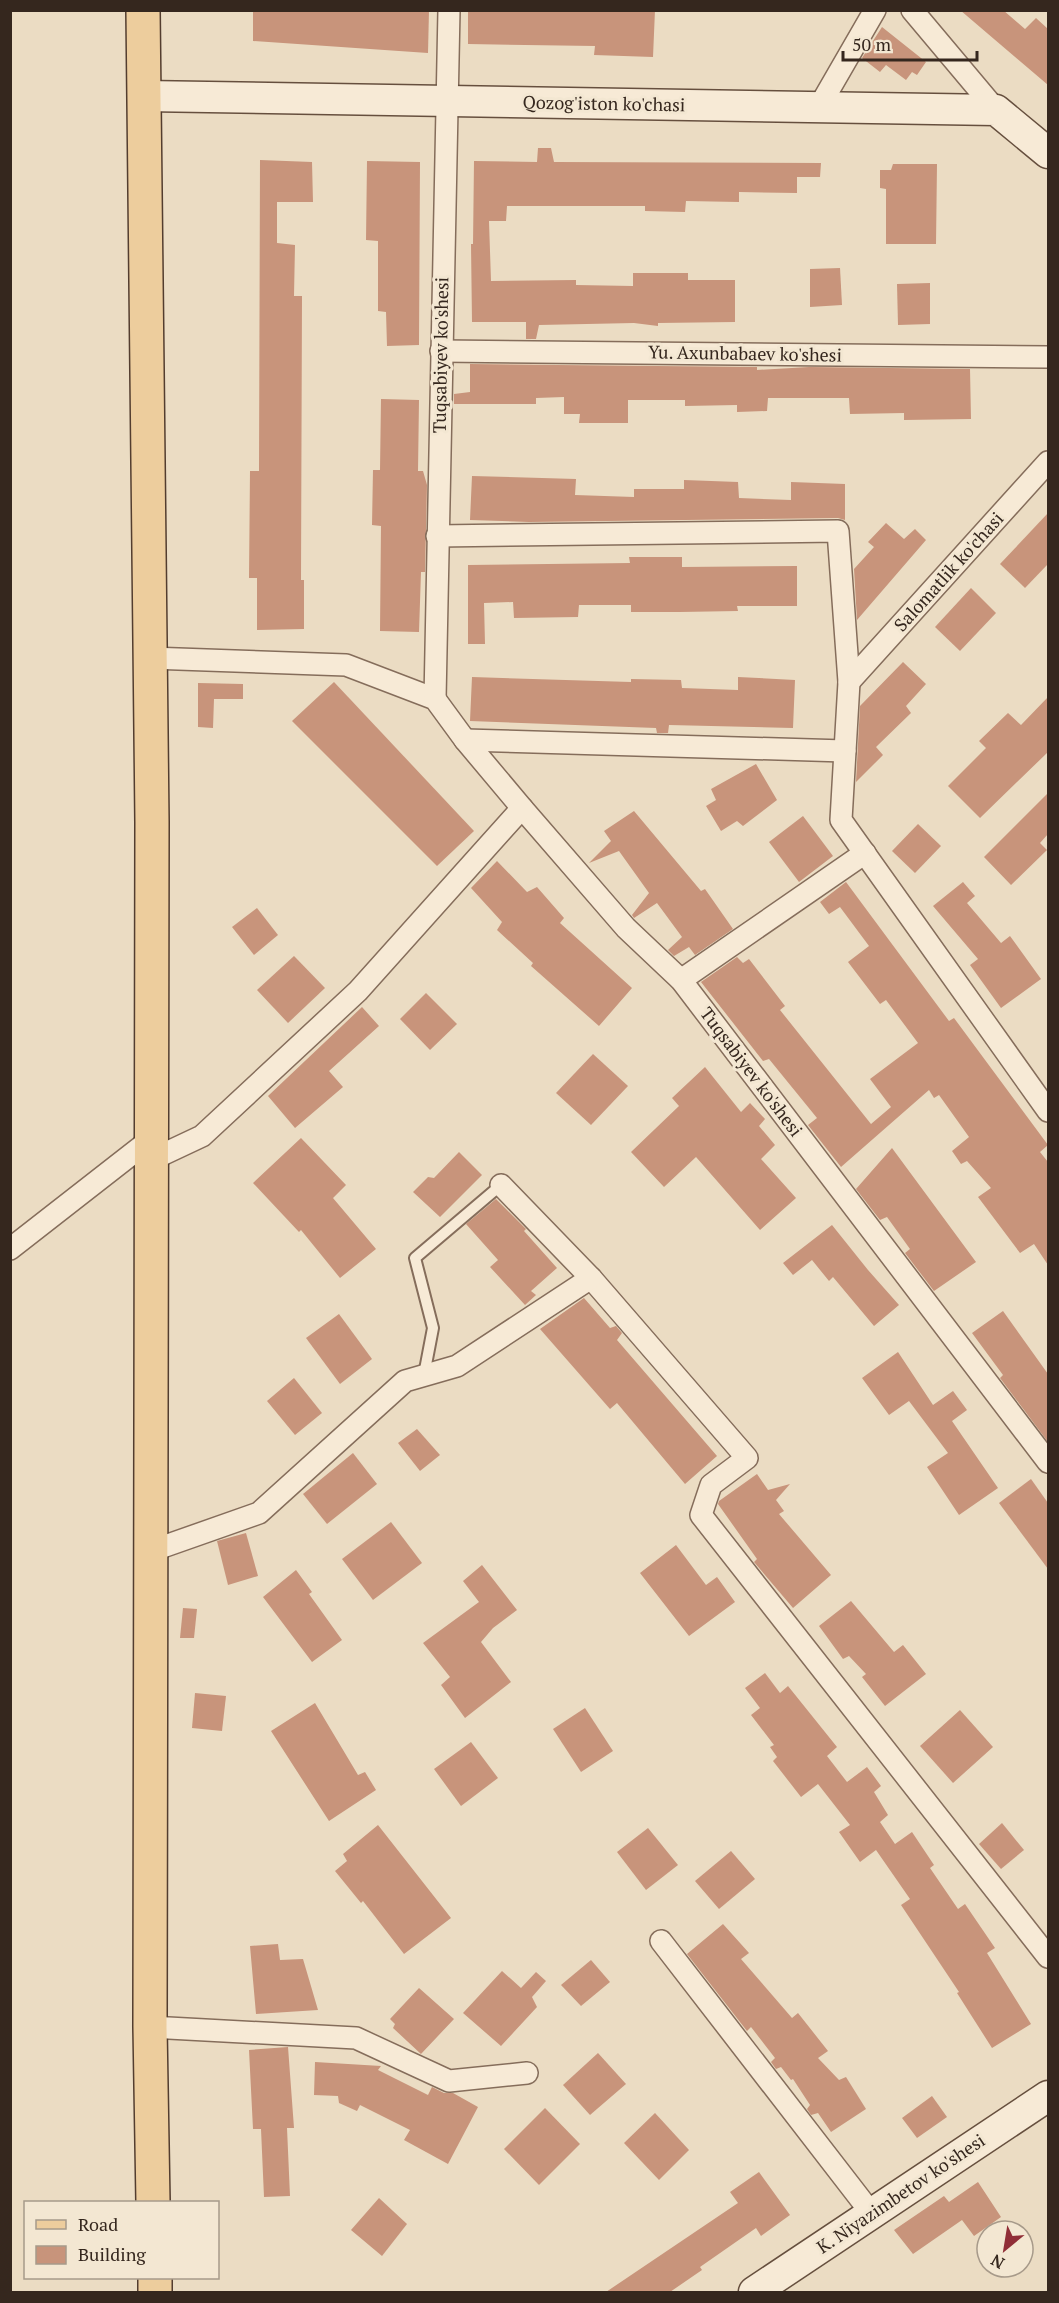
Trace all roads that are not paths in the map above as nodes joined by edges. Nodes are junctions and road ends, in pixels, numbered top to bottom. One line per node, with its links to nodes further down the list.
1 (143, 10): 5 (main road)
2 (449, 10): 6 (street, Tuqsabiyev ko'shesi)
3 (875, 10): 7 (street)
4 (912, 10): 8 (street)
5 (144, 96): 6 (street, Qozog'iston ko'chasi); 14 (main road)
6 (447, 101): 7 (street, Qozog'iston ko'chasi); 10 (street, Tuqsabiyev ko'shesi)
7 (819, 107): 8 (street, Qozog'iston ko'chasi)
8 (996, 110): 9 (street)
9 (1045, 142)
10 (441, 351): 11 (street, Yu. Axunbabaev ko'shesi); 13 (street, Tuqsabiyev ko'shesi)
11 (1048, 357)
12 (1048, 462): 15 (street, Salomatlik ko'chasi)
13 (437, 536): 15 (street); 16 (street, Tuqsabiyev ko'shesi)
14 (150, 658): 16 (street); 23 (main road)
15 (849, 682): 18 (street)
16 (435, 699): 17 (street, Tuqsabiyev ko'shesi)
17 (465, 740): 18 (street); 19 (street, Tuqsabiyev ko'shesi)
18 (846, 751): 20 (street)
19 (522, 808): 21 (street, Tuqsabiyev ko'shesi); 23 (street)
20 (865, 854): 21 (street); 22 (street)
21 (681, 980): 28 (street, Tuqsabiyev ko'shesi)
22 (1048, 1111)
23 (151, 1150): 25 (street); 29 (main road)
24 (501, 1185): 26 (street); 27 (lane)
25 (10, 1249)
26 (591, 1278): 27 (street); 31 (street)
27 (424, 1375): 29 (street)
28 (1048, 1462)
29 (151, 1551): 32 (main road)
30 (661, 1941): 36 (street)
31 (1048, 1957)
32 (150, 2027): 33 (street); 35 (main road)
33 (527, 2073)
34 (1048, 2096): 36 (street, K. Niyazimbetov ko'shesi)
35 (153, 2201)
36 (872, 2214): 37 (street, K. Niyazimbetov ko'shesi)
37 (754, 2292)

